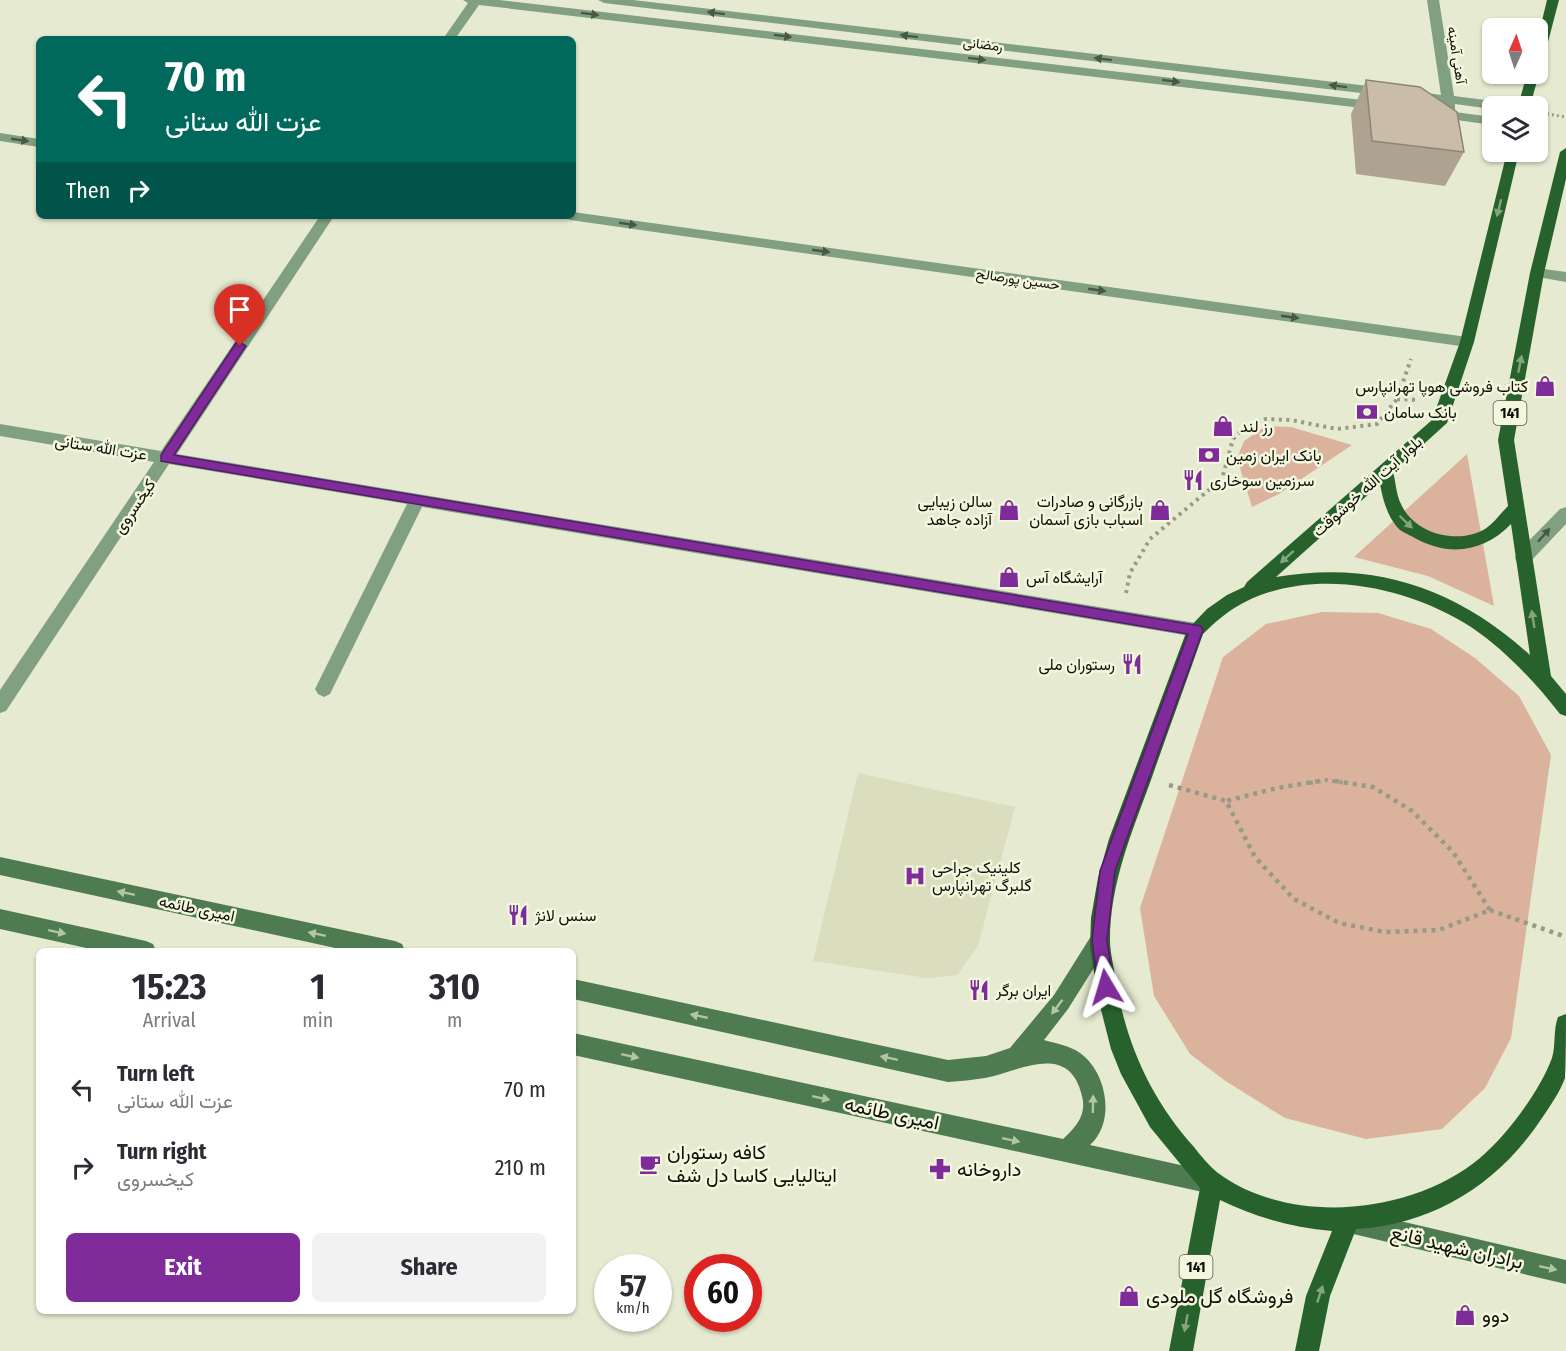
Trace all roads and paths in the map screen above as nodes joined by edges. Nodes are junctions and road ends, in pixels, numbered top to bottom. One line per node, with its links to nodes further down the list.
1 (469, 0): 2 (street, رمضانی)
2 (476, 0): 8 (street, رمضانی, one-way to 8); 9 (street)
3 (604, 0): 6 (street, رمضانی, one-way to 3)
4 (1433, 0): 10 (street, آهنی آمینه)
5 (1553, 0): 7 (main road)
6 (762, 18): 8 (street); 10 (street, رمضانی, one-way to 6)
7 (1548, 19)
8 (755, 33): 12 (street, رمضانی, one-way to 12)
9 (451, 36)
10 (1448, 99): 11 (street, رمضانی); 15 (street, آهنی آمینه)
11 (1482, 103)
12 (1392, 108)
13 (1415, 111): 15 (street)
14 (1548, 114): 16 (path)
15 (1451, 115): 17 (street)
16 (1566, 117)
17 (1482, 120)
18 (0, 137): 19 (street, one-way to 19)
19 (36, 143)
20 (1566, 152): 24 (main road, 141)
21 (1511, 162): 27 (main road, بلوار آیت الله خوشوقت, one-way to 27)
22 (576, 217): 26 (street, حسین پورصالح, one-way to 26)
23 (325, 219): 29 (street, کیخسروی)
24 (1537, 273): 25 (street); 32 (main road, 141, one-way to 24)
25 (1566, 277)
26 (1419, 336): 27 (street, حسین پورصالح); 36 (path)
27 (1467, 342): 30 (main road, بلوار آیت الله خوشوقت)
28 (0, 430): 29 (street, عزت الله ستانی)
29 (165, 458): 31 (street, عزت الله ستانی); 40 (street, کیخسروی)
30 (1385, 470): 32 (main road, one-way to 32); 35 (main road, بلوار آیت الله خوشوقت, one-way to 35)
31 (417, 500): 36 (street, عزت الله ستانی); 39 (street)
32 (1516, 508): 34 (main road, 141)
33 (1566, 513): 34 (street, one-way to 33)
34 (1523, 558): 38 (main road, 141, one-way to 34)
35 (1246, 593): 37 (main road); 38 (main road)
36 (1122, 617): 37 (street, عزت الله ستانی)
37 (1196, 630): 42 (main road)
38 (1542, 676): 41 (main road)
39 (324, 689)
40 (0, 705)
41 (1566, 708)
42 (1142, 778): 43 (path); 48 (main road)
43 (1226, 801): 45 (path); 45 (path)
44 (0, 866): 50 (main road, امیری طائمه, one-way to 44)
45 (1490, 910): 47 (path)
46 (0, 919): 49 (main road, one-way to 49)
47 (1566, 937)
48 (1100, 940): 54 (main road, one-way to 54); 57 (main road)
49 (132, 948)
50 (381, 948)
51 (576, 990): 54 (main road, one-way to 51)
52 (1566, 1025): 55 (main road)
53 (576, 1045): 56 (main road, امیری طائمه, one-way to 56)
54 (1017, 1057): 56 (main road, one-way to 54)
55 (1564, 1062): 58 (main road)
56 (1066, 1152): 57 (main road, امیری طائمه)
57 (1212, 1183): 58 (main road); 60 (main road, 141, one-way to 60)
58 (1347, 1221): 59 (main road, برادران شهید قانع, one-way to 59); 61 (main road, one-way to 58)
59 (1566, 1272)
60 (1181, 1351)
61 (1306, 1351)

